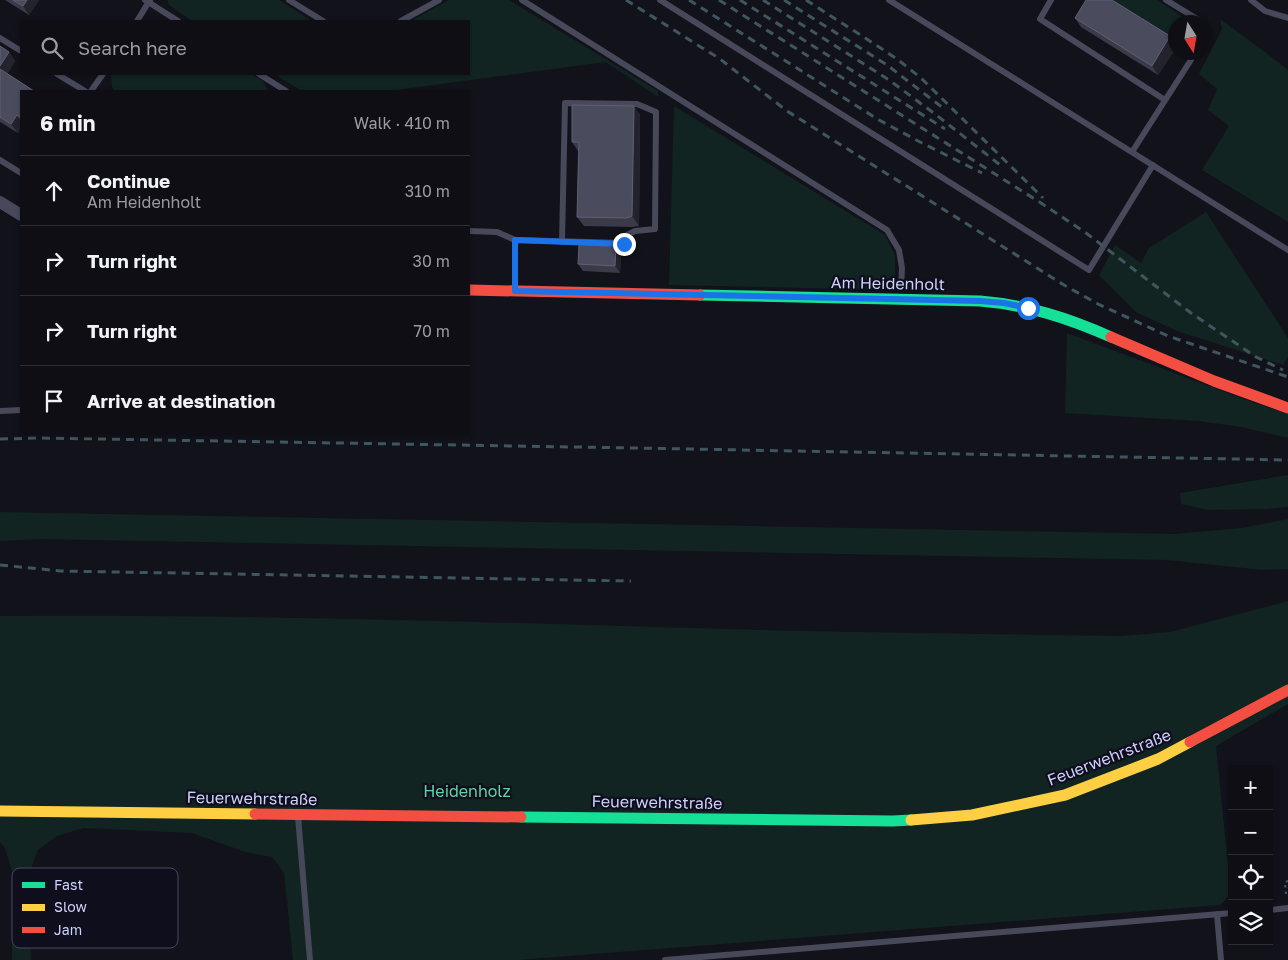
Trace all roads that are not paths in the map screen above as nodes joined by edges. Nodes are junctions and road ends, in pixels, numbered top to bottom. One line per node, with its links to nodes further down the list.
1 (289, 0): 14 (lane)
2 (439, 0): 15 (lane)
3 (522, 0): 36 (lane)
4 (660, 0): 28 (lane)
5 (889, 0): 26 (lane)
6 (1051, 0): 25 (lane)
7 (1166, 0): 10 (lane)
8 (1251, 0): 11 (lane)
9 (148, 1): 12 (lane); 13 (lane)
10 (1191, 15)
11 (1288, 18)
12 (138, 20)
13 (176, 20)
14 (321, 20)
15 (403, 20)
16 (0, 38): 17 (lane)
17 (20, 50)
18 (1191, 60): 25 (lane)
19 (59, 75): 22 (lane)
20 (102, 75): 23 (lane)
21 (261, 75): 24 (lane)
22 (83, 90)
23 (92, 90)
24 (283, 90)
25 (1165, 100): 26 (lane)
26 (1132, 152): 28 (lane)
27 (0, 160): 29 (lane)
28 (1153, 165): 35 (lane)
29 (20, 172)
30 (0, 202): 31 (street)
31 (20, 214)
32 (470, 231): 33 (lane)
33 (515, 240): 34 (lane); 38 (lane)
34 (562, 242): 34 (lane)
35 (1288, 250)
36 (901, 286)
37 (470, 290): 38 (street, Am Heidenholt)
38 (515, 291): 39 (street, Am Heidenholt)
39 (1288, 408)
40 (20, 410): 41 (lane)
41 (0, 411)
42 (1288, 690): 44 (street, Feuerwehrstraße)
43 (0, 811): 44 (street, Feuerwehrstraße)
44 (298, 814): 49 (lane)
45 (1288, 908): 46 (lane)
46 (1273, 910)
47 (1228, 913): 48 (lane)
48 (1217, 914): 50 (lane); 51 (lane)
49 (310, 960)
50 (665, 960)
51 (1221, 960)

